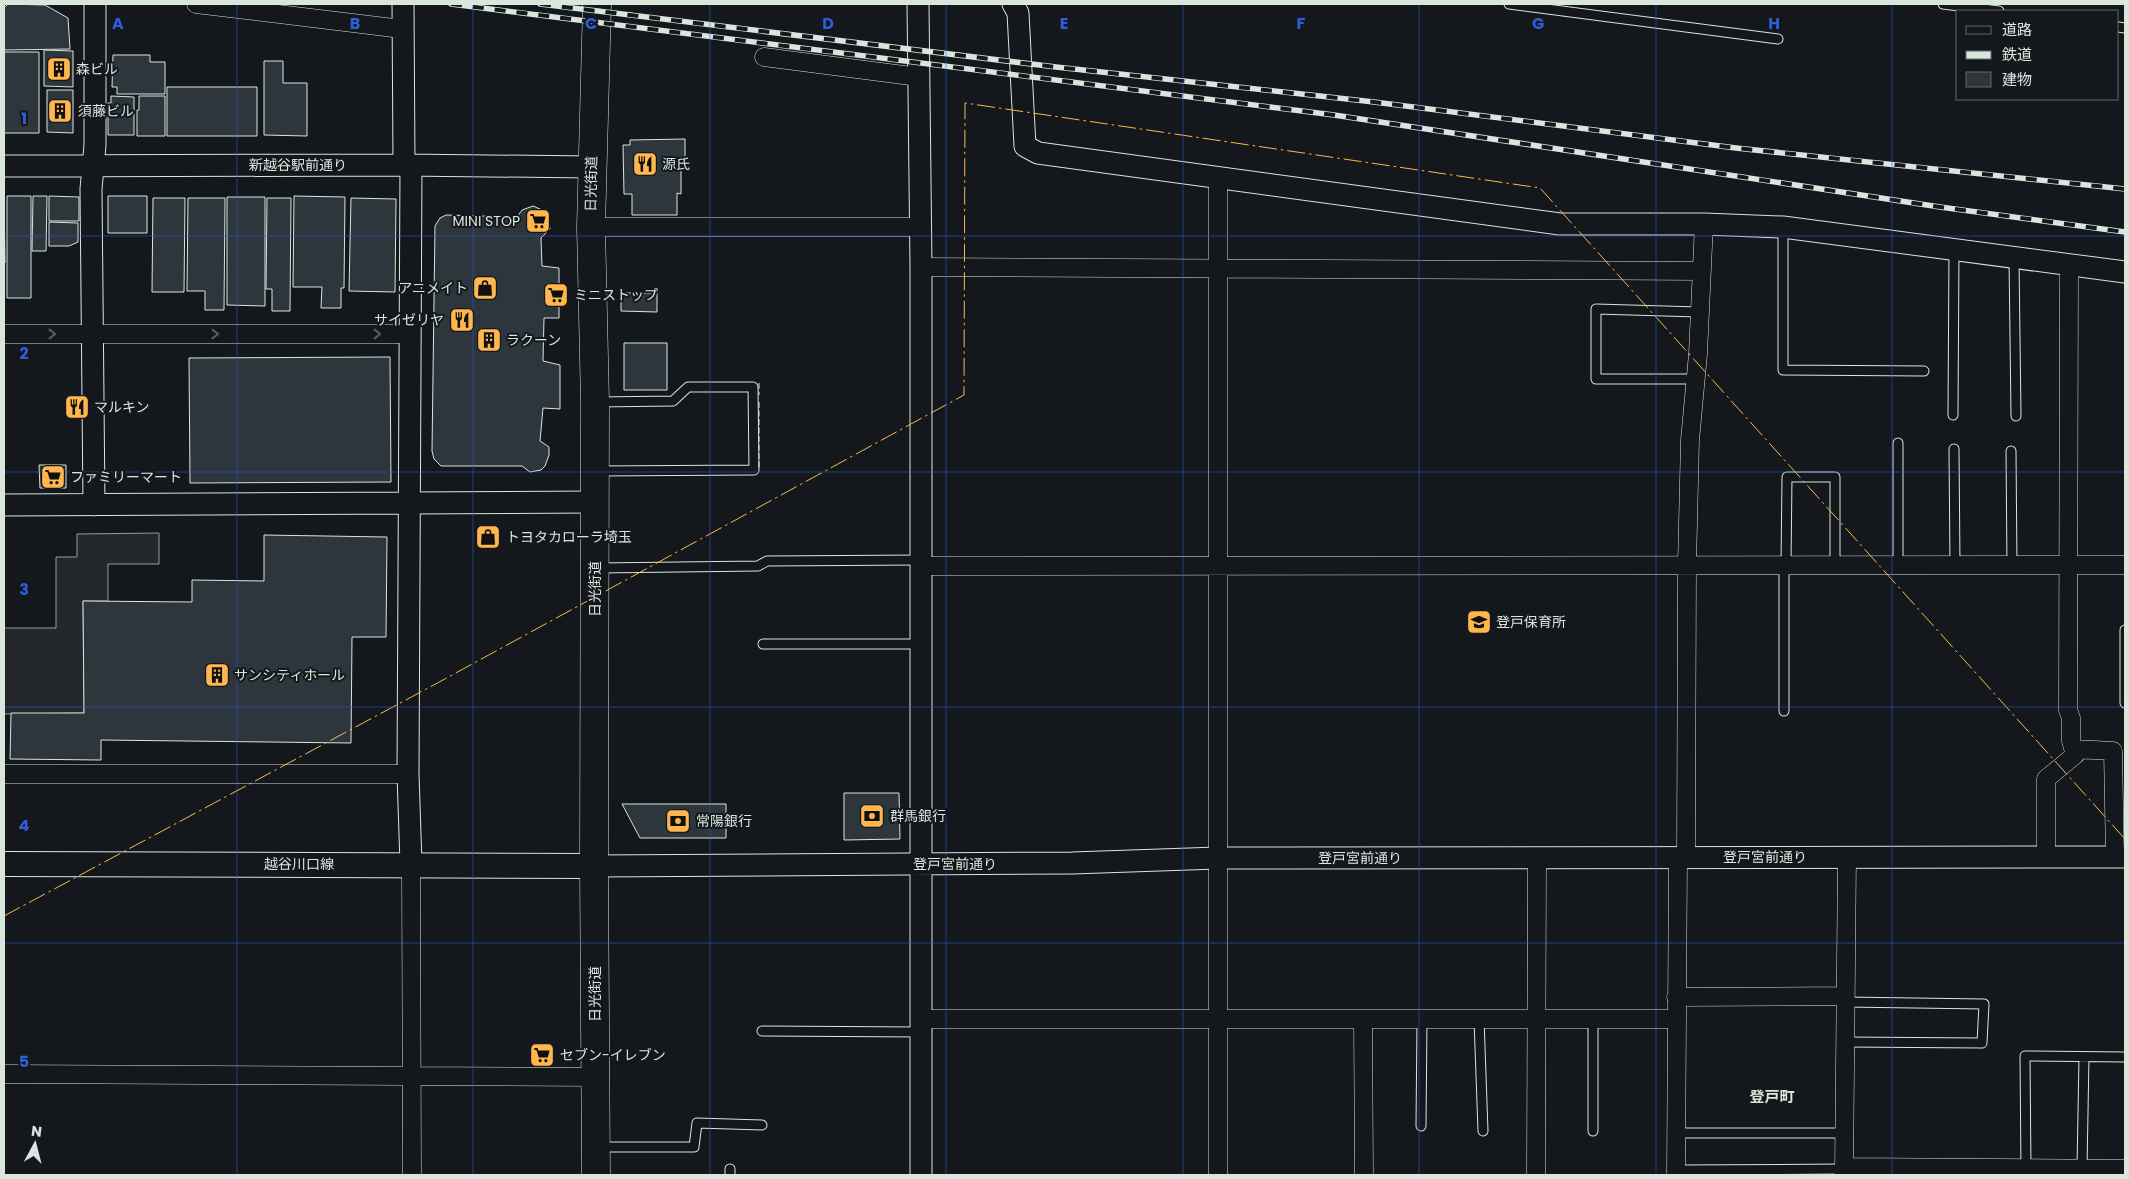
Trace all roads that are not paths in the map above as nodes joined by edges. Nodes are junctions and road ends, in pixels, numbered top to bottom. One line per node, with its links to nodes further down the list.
1 (95, 4): 14 (street)
2 (196, 4): 10 (street)
3 (403, 4): 10 (street)
4 (597, 4): 17 (main road, 日光街道)
5 (918, 4): 13 (street)
6 (1013, 4): 18 (street)
7 (1509, 4): 11 (lane)
8 (1944, 4): 9 (lane)
9 (1991, 10)
10 (402, 29): 15 (street)
11 (1778, 39)
12 (764, 57): 13 (street)
13 (919, 77): 21 (street)
14 (94, 165): 15 (street, 新越谷駅前通り); 16 (street, 新越谷駅前通り); 32 (street)
15 (408, 165): 17 (street, 新越谷駅前通り); 33 (street)
16 (4, 166)
17 (592, 167): 20 (main road, 日光街道)
18 (1218, 178): 19 (street); 27 (street)
19 (1704, 224): 22 (street); 28 (street)
20 (591, 227): 21 (street); 36 (main road, 日光街道)
21 (921, 227): 26 (street)
22 (1783, 227): 23 (street); 34 (lane)
23 (1954, 250): 24 (street); 37 (lane)
24 (2014, 258): 25 (street); 38 (lane)
25 (2069, 264): 29 (street); 54 (street)
26 (922, 267): 27 (street); 47 (street)
27 (1218, 269): 28 (street); 56 (street)
28 (1702, 271): 30 (street)
29 (2125, 272)
30 (1699, 312): 35 (street); 35 (lane)
31 (4, 334): 32 (street, one-way to 32)
32 (94, 334): 33 (street, one-way to 33); 46 (street)
33 (411, 334): 44 (street)
34 (1924, 370)
35 (1696, 379): 48 (street)
36 (595, 402): 42 (main road, 日光街道); 42 (lane)
37 (1954, 415)
38 (2016, 416)
39 (1898, 443): 51 (lane)
40 (1954, 449): 52 (lane)
41 (2011, 451): 53 (lane)
42 (595, 471): 43 (main road, 日光街道)
43 (595, 502): 44 (street); 57 (main road, 日光街道)
44 (409, 503): 46 (street); 65 (street)
45 (4, 505): 46 (street)
46 (94, 505)
47 (921, 563): 56 (street); 57 (lane); 60 (street)
48 (1687, 565): 49 (street); 56 (street); 67 (street)
49 (1785, 565): 50 (street); 50 (lane); 62 (lane)
50 (1835, 565): 51 (street)
51 (1898, 565): 52 (street)
52 (1955, 565): 53 (street)
53 (2012, 565): 54 (street)
54 (2069, 565): 55 (street); 63 (street)
55 (2125, 565)
56 (1218, 566): 70 (street)
57 (595, 568): 75 (main road, 日光街道)
58 (2125, 630): 61 (lane)
59 (763, 644): 60 (lane)
60 (921, 644): 74 (street)
61 (2125, 702)
62 (1784, 711)
63 (2074, 749): 66 (street); 69 (street)
64 (4, 774): 65 (street)
65 (408, 774): 73 (street)
66 (2046, 856): 68 (street, 登戸宮前通り); 69 (street, 登戸宮前通り)
67 (1682, 857): 68 (street, 登戸宮前通り); 71 (street, 登戸宮前通り); 76 (street)
68 (1847, 857): 77 (street)
69 (2120, 857)
70 (1218, 858): 71 (street, 登戸宮前通り); 74 (street, 登戸宮前通り); 78 (street)
71 (1537, 858): 82 (street)
72 (4, 864): 73 (main road, 越谷川口線)
73 (411, 864): 75 (main road, 越谷川口線); 91 (street)
74 (921, 864): 75 (street, 登戸宮前通り); 85 (street)
75 (594, 866): 92 (main road, 日光街道)
76 (1676, 997): 77 (street); 84 (street)
77 (1846, 999): 87 (street); 87 (lane)
78 (1218, 1019): 79 (street); 85 (street); 108 (street)
79 (1363, 1019): 80 (street); 109 (street)
80 (1422, 1019): 81 (street); 94 (lane)
81 (1479, 1019): 82 (street); 95 (lane)
82 (1536, 1019): 83 (street); 110 (street)
83 (1593, 1019): 84 (street); 96 (lane)
84 (1676, 1019): 97 (street)
85 (922, 1026): 86 (lane); 107 (street)
86 (762, 1031)
87 (1845, 1042): 98 (street)
88 (2084, 1057): 89 (lane); 100 (lane); 104 (lane)
89 (2125, 1057)
90 (4, 1074): 91 (street)
91 (411, 1077): 92 (street); 105 (street)
92 (596, 1077): 99 (main road, 日光街道)
93 (762, 1124): 99 (lane)
94 (1421, 1126)
95 (1483, 1131)
96 (1593, 1131)
97 (1676, 1133): 98 (lane); 103 (street)
98 (1844, 1133): 102 (street)
99 (596, 1147): 106 (main road, 日光街道)
100 (2082, 1168): 101 (street); 104 (street)
101 (2125, 1168)
102 (1844, 1170): 103 (lane); 104 (street)
103 (1676, 1172)
104 (2026, 1172)
105 (412, 1175)
106 (596, 1175)
107 (921, 1175)
108 (1218, 1175)
109 (1364, 1175)
110 (1536, 1175)

